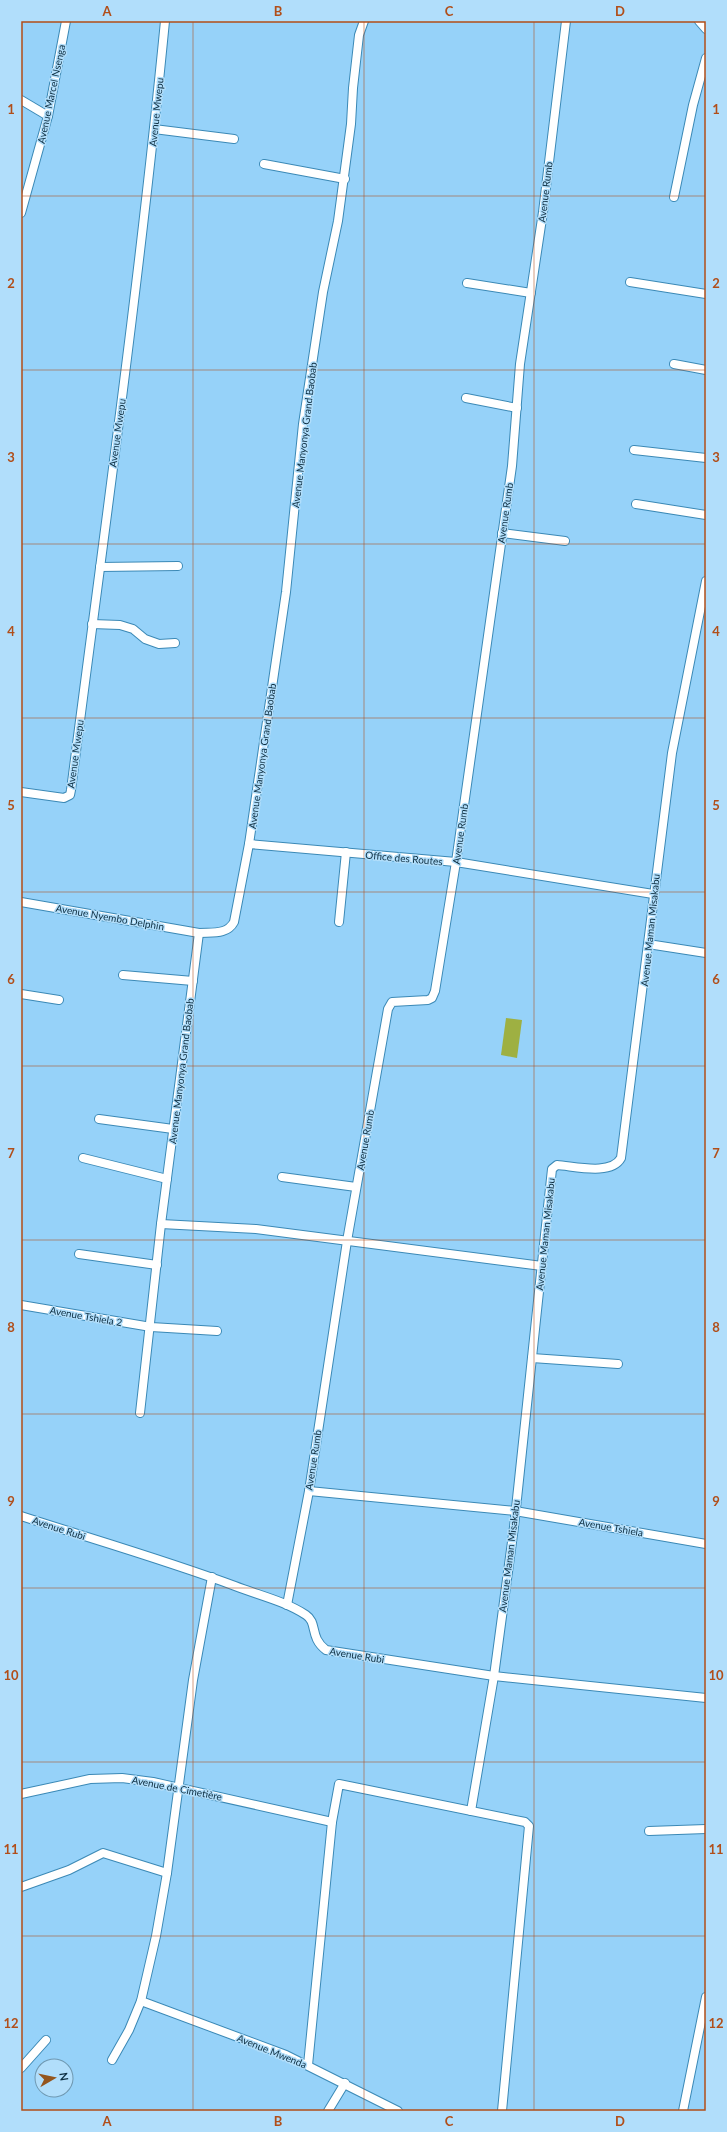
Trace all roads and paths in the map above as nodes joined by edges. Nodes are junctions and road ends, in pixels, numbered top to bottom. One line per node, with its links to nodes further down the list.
1 (66, 21): 9 (street, Avenue Marcel Nsenga)
2 (165, 21): 10 (street, Avenue Mwepu)
3 (364, 21): 13 (street, Avenue Manyonya Grand Baobab)
4 (566, 21): 18 (street, Avenue Rumb)
5 (699, 21): 6 (street)
6 (706, 29)
7 (706, 58): 14 (street)
8 (21, 100): 9 (street)
9 (48, 116): 15 (street, Avenue Marcel Nsenga)
10 (154, 129): 11 (street); 31 (street, Avenue Mwepu)
11 (234, 139)
12 (264, 164): 13 (street)
13 (345, 179): 36 (street, Avenue Manyonya Grand Baobab)
14 (674, 197)
15 (21, 213)
16 (630, 282): 19 (street)
17 (467, 283): 18 (street)
18 (531, 293): 23 (street, Avenue Rumb)
19 (706, 294)
20 (674, 364): 21 (street)
21 (706, 370)
22 (466, 398): 23 (street)
23 (517, 408): 28 (street, Avenue Rumb)
24 (634, 450): 25 (street)
25 (706, 458)
26 (636, 504): 27 (street)
27 (706, 515)
28 (502, 533): 29 (street); 38 (street, Avenue Rumb)
29 (565, 541)
30 (178, 566): 31 (street)
31 (100, 567): 33 (street, Avenue Mwepu)
32 (706, 581): 39 (street, Avenue Maman Misakabu)
33 (92, 624): 34 (street); 35 (street, Avenue Mwepu)
34 (175, 643)
35 (21, 792)
36 (249, 844): 37 (street, Office des Routes); 42 (street, Avenue Manyonya Grand Baobab)
37 (346, 852): 38 (street, Office des Routes); 41 (street)
38 (456, 862): 39 (street, Office des Routes); 54 (street, Avenue Rumb)
39 (653, 894): 43 (street, Avenue Maman Misakabu)
40 (21, 902): 42 (street, Avenue Nyembo Delphin)
41 (339, 922)
42 (199, 933): 46 (street, Avenue Manyonya Grand Baobab)
43 (648, 944): 44 (street); 59 (street, Avenue Maman Misakabu)
44 (706, 953)
45 (123, 975): 46 (street)
46 (193, 981): 50 (street, Avenue Manyonya Grand Baobab)
47 (21, 994): 48 (street)
48 (59, 1000)
49 (100, 1119): 50 (street)
50 (174, 1129): 53 (street, Avenue Manyonya Grand Baobab)
51 (83, 1158): 53 (street)
52 (282, 1177): 54 (street)
53 (167, 1178): 55 (street, Avenue Manyonya Grand Baobab)
54 (356, 1187): 56 (street, Avenue Rumb)
55 (161, 1224): 56 (street); 58 (street, Avenue Manyonya Grand Baobab)
56 (347, 1241): 59 (street); 66 (street, Avenue Rumb)
57 (79, 1254): 58 (street)
58 (157, 1265): 61 (street, Avenue Manyonya Grand Baobab)
59 (542, 1266): 63 (street, Avenue Maman Misakabu)
60 (21, 1305): 61 (street, Avenue Tshiela 2)
61 (151, 1327): 62 (street, Avenue Tshiela 2); 65 (street, Avenue Manyonya Grand Baobab)
62 (217, 1331)
63 (532, 1358): 64 (street); 67 (street, Avenue Maman Misakabu)
64 (618, 1364)
65 (140, 1413)
66 (309, 1491): 67 (street, Avenue Tshiela); 71 (street, Avenue Rumb)
67 (515, 1511): 69 (street, Avenue Tshiela); 72 (street, Avenue Maman Misakabu)
68 (21, 1516): 70 (street, Avenue Rubi)
69 (706, 1544)
70 (212, 1577): 71 (street, Avenue Rubi); 74 (street)
71 (287, 1605): 72 (street, Avenue Rubi)
72 (494, 1676): 73 (street, Avenue Rubi); 76 (street, Avenue Maman Misakabu)
73 (706, 1698)
74 (179, 1788): 75 (street, Avenue de Cimetière); 77 (street, Avenue de Cimetière); 80 (street)
75 (21, 1794)
76 (471, 1811): 77 (street); 91 (street)
77 (332, 1822): 86 (street)
78 (706, 1829): 79 (street)
79 (649, 1831)
80 (167, 1873): 81 (street); 83 (street)
81 (21, 1887)
82 (706, 1997): 92 (street)
83 (141, 2002): 85 (street); 86 (street, Avenue Mwenda)
84 (46, 2040): 87 (street)
85 (112, 2060)
86 (308, 2065): 88 (street, Avenue Mwenda)
87 (21, 2068)
88 (345, 2083): 89 (street); 90 (street, Avenue Mwenda)
89 (328, 2111)
90 (398, 2111)
91 (502, 2111)
92 (684, 2111)

